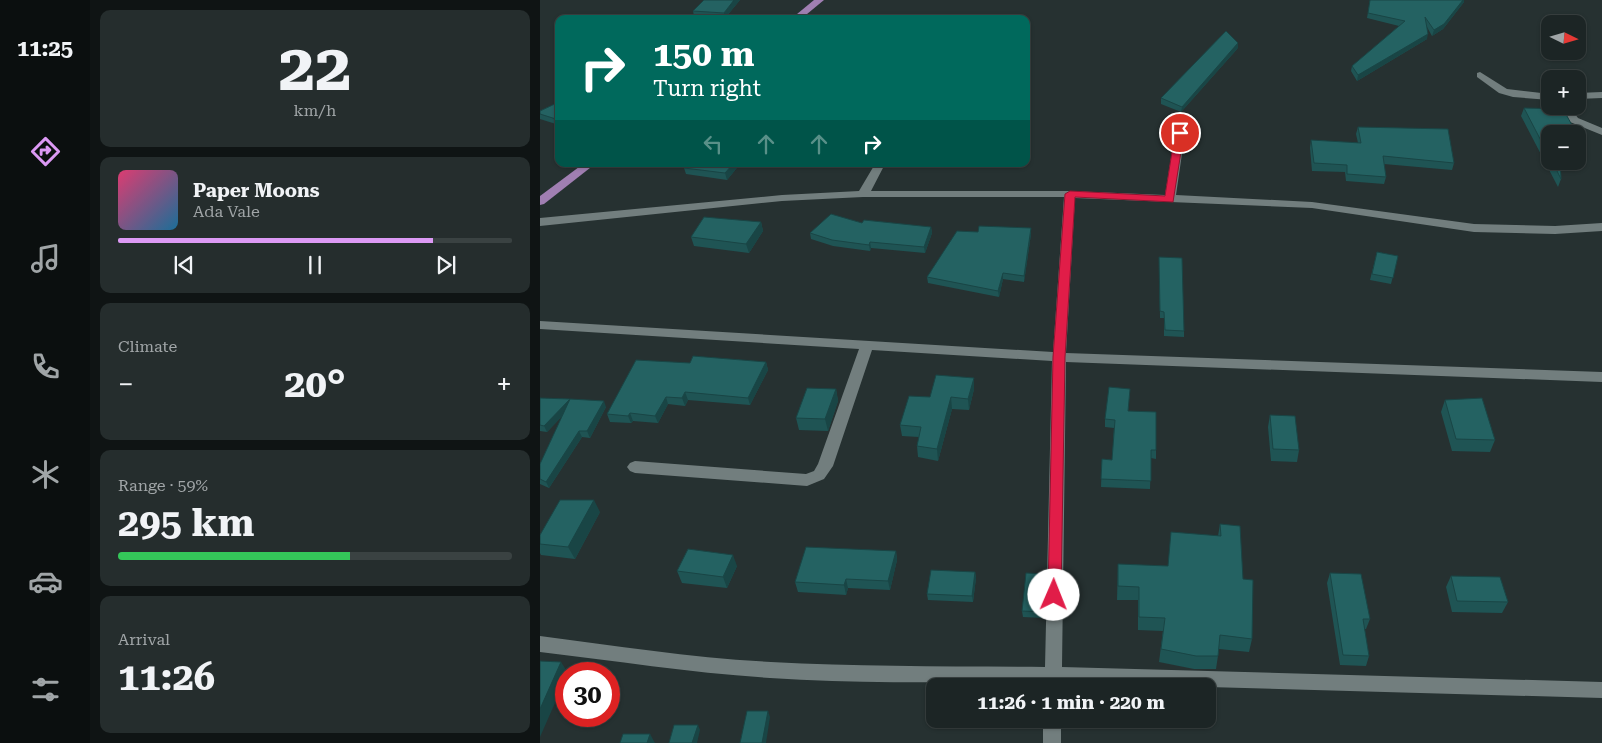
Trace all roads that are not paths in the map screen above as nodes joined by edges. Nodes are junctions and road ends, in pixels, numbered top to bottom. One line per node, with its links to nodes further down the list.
1 (820, 0): 2 (main road)
2 (799, 15)
3 (1480, 75): 5 (street)
4 (1602, 95): 6 (street)
5 (1541, 96)
6 (1586, 96)
7 (1570, 115): 8 (street)
8 (1602, 132)
9 (1180, 133): 14 (street)
10 (586, 167): 15 (main road)
11 (878, 167): 12 (street)
12 (863, 194): 13 (street); 16 (street)
13 (1070, 194): 14 (street); 20 (street)
14 (1170, 200): 17 (street)
15 (540, 202)
16 (540, 222)
17 (1602, 227)
18 (540, 325): 19 (street)
19 (867, 345): 20 (street); 22 (street)
20 (1059, 357): 21 (street); 25 (street)
21 (1602, 377)
22 (635, 467)
23 (540, 644): 24 (street)
24 (997, 678)
25 (1053, 678)
26 (1216, 683): 27 (street)
27 (1602, 690)
28 (1052, 728): 29 (street)
29 (1052, 743)

